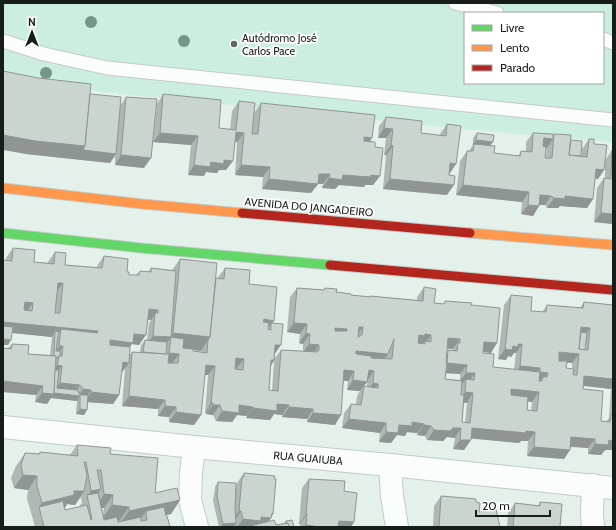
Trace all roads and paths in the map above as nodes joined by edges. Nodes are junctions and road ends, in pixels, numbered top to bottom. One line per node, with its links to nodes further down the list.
1 (454, 3): 2 (lane)
2 (493, 12)
3 (3, 41): 4 (lane)
4 (613, 120)
5 (3, 188): 7 (street, AVENIDA DO JANGADEIRO)
6 (3, 233): 8 (street)
7 (613, 245)
8 (613, 290)
9 (3, 427): 10 (street, RUA GUAIUBA)
10 (194, 447): 11 (street, RUA GUAIUBA); 13 (street)
11 (390, 465): 12 (street, RUA GUAIUBA); 14 (street)
12 (603, 486): 15 (street)
13 (197, 527)
14 (398, 527)
15 (593, 527)

